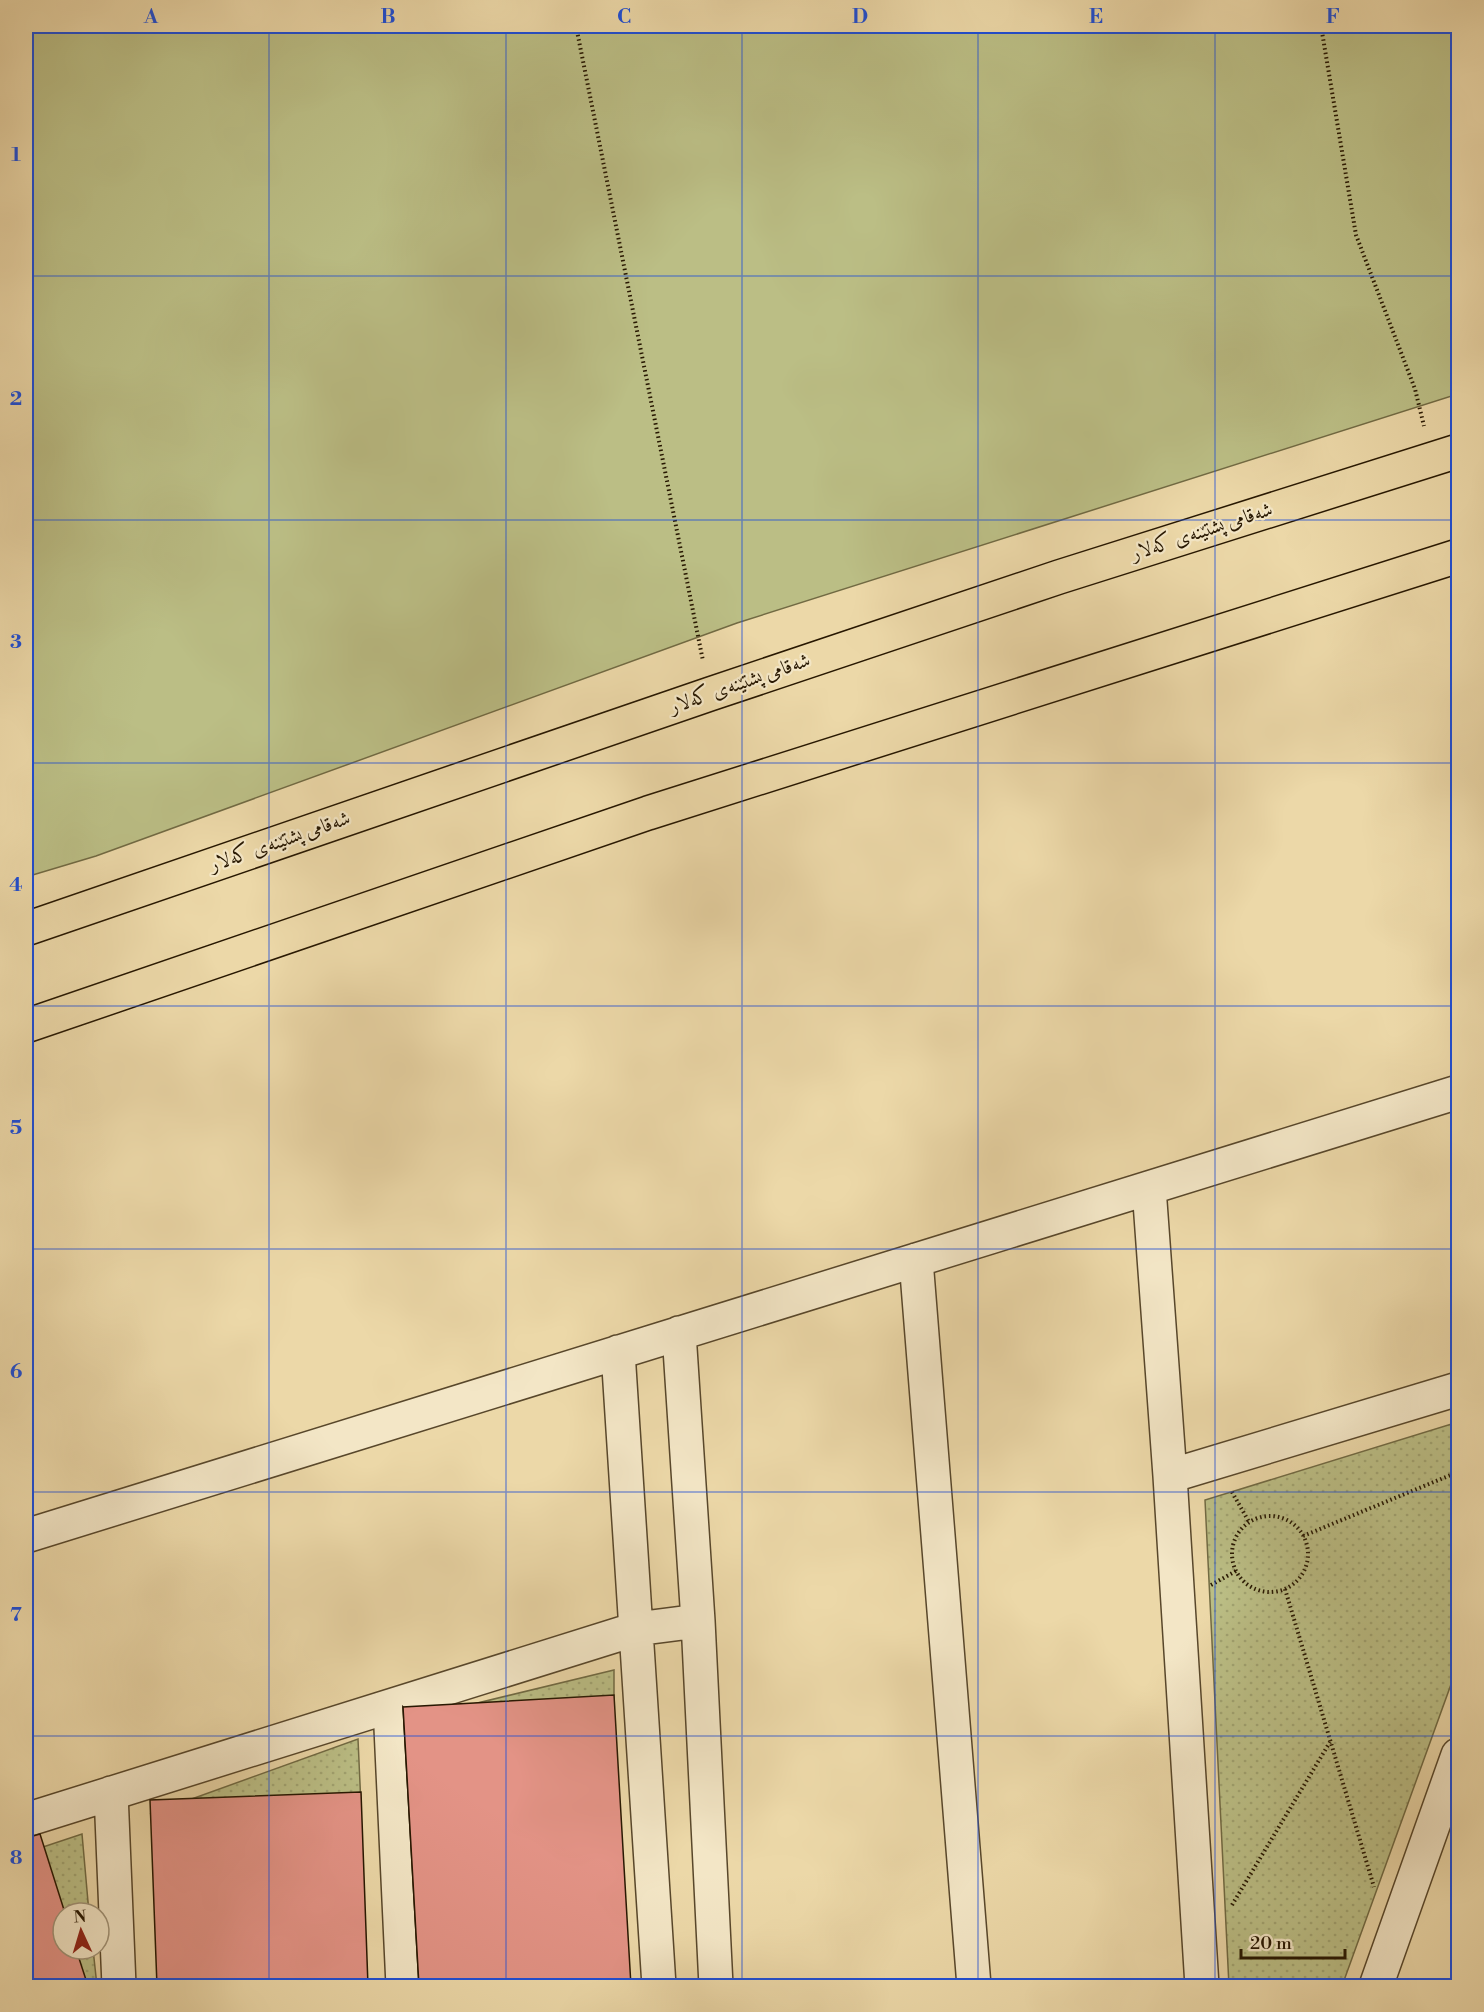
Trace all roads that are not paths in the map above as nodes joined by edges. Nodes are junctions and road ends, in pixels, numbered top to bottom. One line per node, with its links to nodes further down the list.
1 (1446, 455): 3 (highway, شەقامی پشتێنەی کەلار)
2 (1458, 556): 4 (highway)
3 (26, 929)
4 (26, 1026)
5 (1458, 1092): 6 (street)
6 (1149, 1188): 7 (street); 11 (street)
7 (916, 1260): 8 (street); 23 (street)
8 (679, 1333): 9 (street); 13 (street)
9 (618, 1352): 12 (street); 14 (street)
10 (1458, 1389): 11 (street)
11 (1170, 1476): 24 (street)
12 (26, 1536)
13 (698, 1621): 14 (street); 22 (street)
14 (636, 1629): 15 (street); 21 (street)
15 (390, 1706): 17 (street); 20 (street)
16 (1458, 1755): 25 (street)
17 (111, 1793): 18 (street); 19 (street)
18 (26, 1820)
19 (119, 1986)
20 (403, 1986)
21 (659, 1986)
22 (716, 1986)
23 (974, 1986)
24 (1202, 1986)
25 (1376, 1986)

